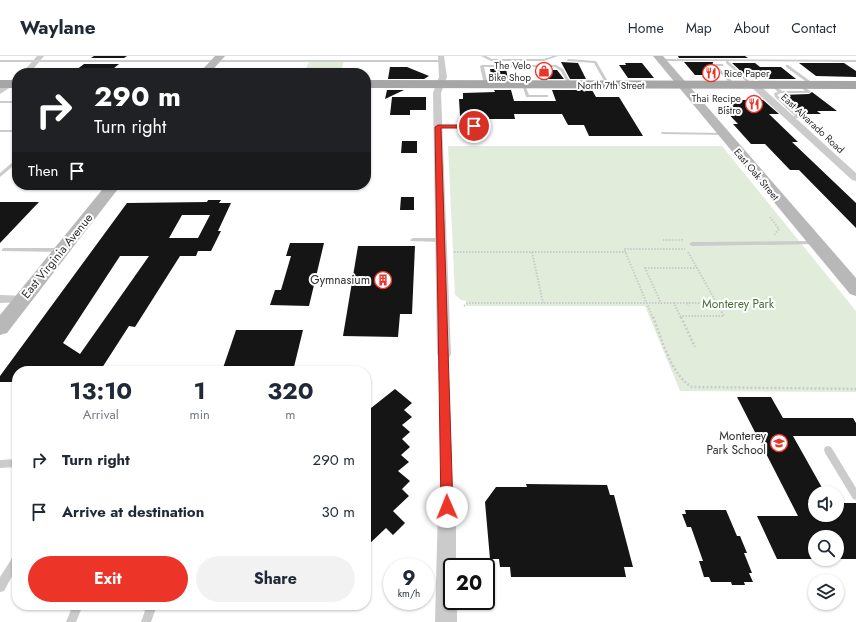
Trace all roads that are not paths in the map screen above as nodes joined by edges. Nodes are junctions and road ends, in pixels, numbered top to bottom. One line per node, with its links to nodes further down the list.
1 (483, 56): 2 (lane)
2 (556, 56)
3 (39, 58): 4 (lane); 9 (lane); 13 (street)
4 (216, 58): 5 (lane); 14 (street)
5 (441, 58): 18 (street)
6 (660, 58): 8 (lane); 23 (street, East Oak Street)
7 (568, 60): 22 (lane)
8 (737, 60): 10 (lane); 11 (lane)
9 (0, 61)
10 (856, 61)
11 (729, 64): 15 (lane); 15 (lane)
12 (787, 66): 24 (lane)
13 (30, 68)
14 (208, 68)
15 (740, 81): 23 (main road, North 7th Street); 26 (main road, North 7th Street); 29 (street, East Alvarado Road)
16 (11, 83): 27 (street)
17 (371, 84): 18 (main road, North 7th Street)
18 (441, 84): 19 (main road, North 7th Street); 34 (street)
19 (486, 84): 20 (main road, North 7th Street); 21 (lane)
20 (523, 85): 21 (main road, North 7th Street); 28 (lane)
21 (570, 85): 22 (main road, North 7th Street)
22 (608, 85): 23 (main road, North 7th Street)
23 (683, 85): 38 (street, East Oak Street)
24 (813, 85): 25 (main road, North 7th Street); 26 (main road, North 7th Street)
25 (856, 85)
26 (776, 91): 29 (lane); 32 (lane)
27 (0, 92)
28 (547, 96)
29 (766, 96): 32 (street, East Alvarado Road)
30 (0, 102): 31 (lane)
31 (12, 102)
32 (790, 117): 41 (street, East Alvarado Road)
33 (474, 126): 34 (lane)
34 (438, 127): 44 (street)
35 (12, 130): 36 (lane)
36 (0, 131)
37 (663, 133): 38 (lane)
38 (723, 134): 45 (street, East Oak Street)
39 (12, 165): 40 (lane)
40 (0, 176)
41 (856, 178)
42 (110, 190): 48 (street, East Virginia Avenue)
43 (413, 240): 44 (lane)
44 (440, 240): 53 (street)
45 (816, 243): 46 (lane); 49 (street, East Oak Street)
46 (692, 244)
47 (4, 250): 48 (lane)
48 (62, 250): 51 (street, East Virginia Avenue)
49 (856, 290)
50 (0, 299): 51 (street)
51 (23, 299): 52 (street, East Virginia Avenue)
52 (0, 328)
53 (444, 354): 58 (lane)
54 (828, 450): 57 (lane)
55 (12, 463): 56 (lane)
56 (0, 464)
57 (856, 496)
58 (447, 507): 65 (street)
59 (12, 567): 60 (lane)
60 (0, 587)
61 (76, 610): 63 (lane)
62 (150, 610): 64 (lane)
63 (71, 622)
64 (146, 622)
65 (446, 622)

